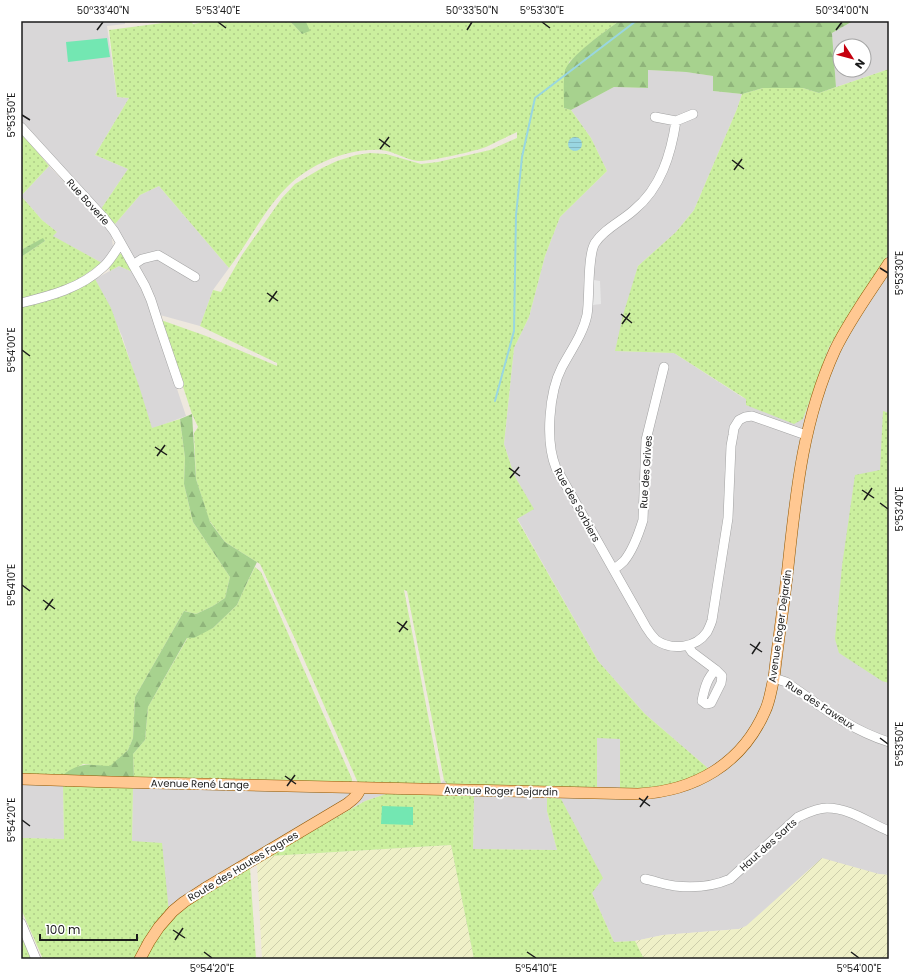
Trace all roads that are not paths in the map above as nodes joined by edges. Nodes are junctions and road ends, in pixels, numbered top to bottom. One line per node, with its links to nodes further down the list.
1 (693, 114): 3 (street)
2 (655, 117): 3 (street)
3 (676, 121): 13 (street, Rue des Sorbiers)
4 (21, 127): 5 (street, Rue Boverie)
5 (120, 244): 7 (street, Rue Boverie); 9 (street)
6 (889, 262): 12 (main road, Avenue Roger Dejardin)
7 (133, 265): 8 (street); 11 (street, Rue Boverie)
8 (195, 277)
9 (21, 302)
10 (664, 367): 13 (street, Rue des Grives)
11 (180, 384)
12 (806, 435): 14 (street); 16 (main road, Avenue Roger Dejardin)
13 (614, 569): 14 (street, Rue des Sorbiers)
14 (688, 646): 15 (street)
15 (716, 670)
16 (774, 678): 17 (street, Rue des Faweux); 20 (main road, Avenue Roger Dejardin)
17 (889, 742)
18 (21, 779): 19 (main road, Avenue René Lange)
19 (360, 788): 20 (main road, Avenue René Lange); 25 (main road, Route des Hautes Fagnes)
20 (380, 788)
21 (889, 831): 22 (street, Haut des Sarts)
22 (645, 879)
23 (21, 923): 24 (street)
24 (36, 959)
25 (140, 959)

